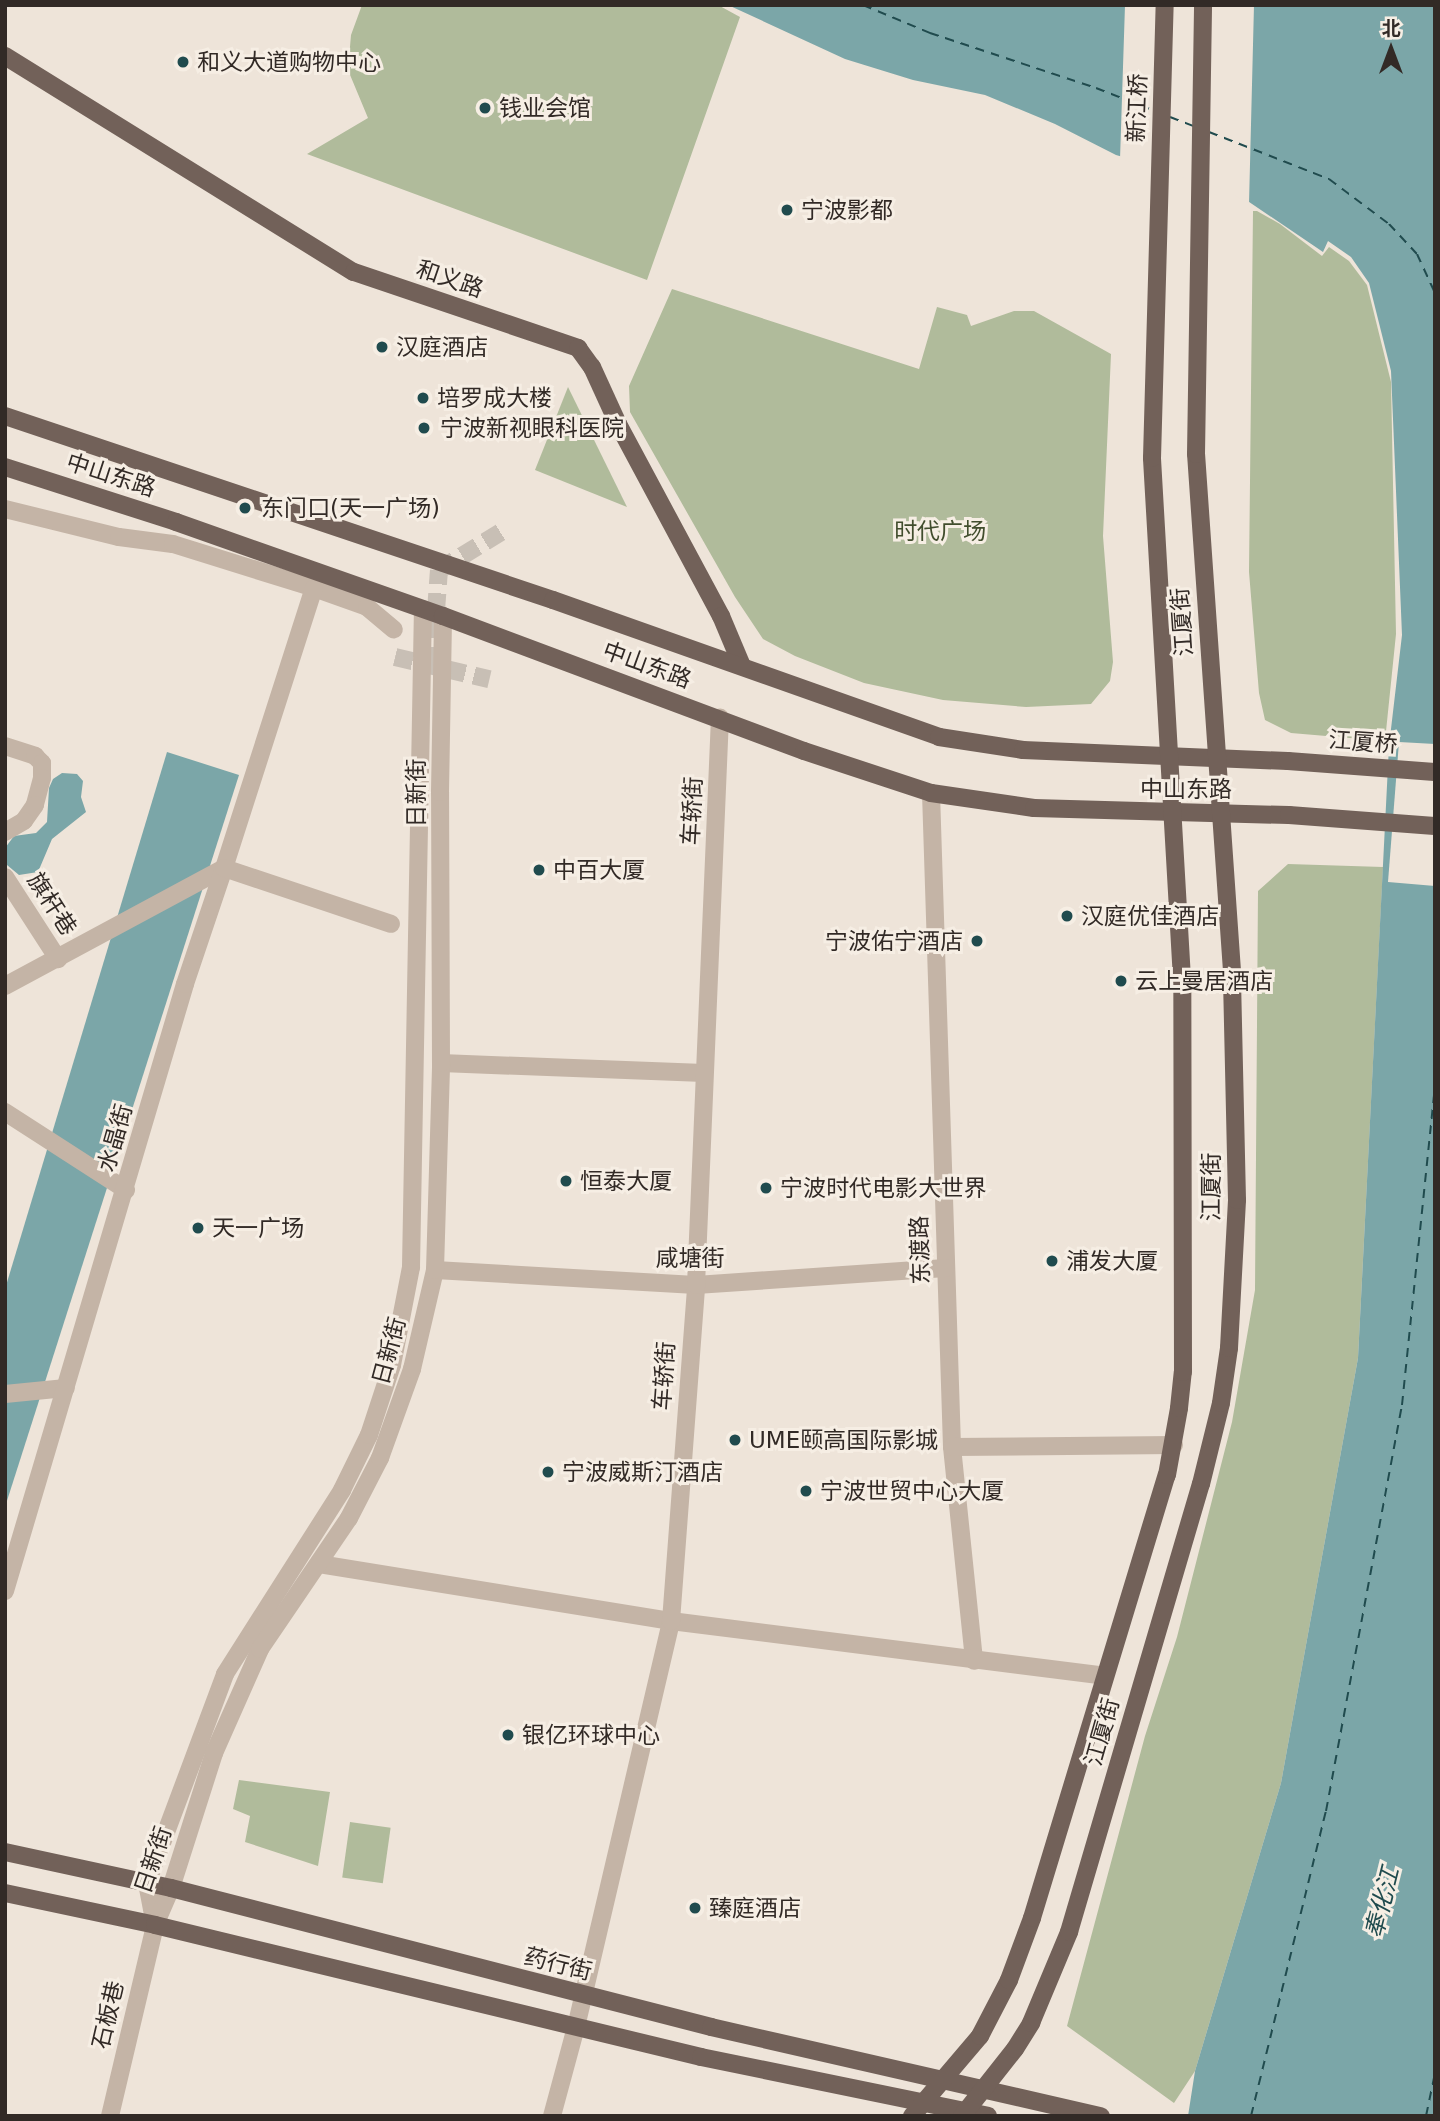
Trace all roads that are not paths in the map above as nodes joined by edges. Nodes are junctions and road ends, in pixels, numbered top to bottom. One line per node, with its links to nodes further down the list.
1 (1165, 5): 4 (main road, 新江桥)
2 (1203, 5): 16 (main road, 江厦街)
3 (6, 58): 12 (main road, 和义路)
4 (1158, 213): 15 (main road, 江厦街)
5 (5, 416): 12 (main road, 中山东路)
6 (5, 467): 9 (main road, 中山东路)
7 (5, 509): 8 (street)
8 (314, 588): 11 (street); 24 (street, 水晶街)
9 (424, 609): 10 (main road, 中山东路); 46 (street, 日新街)
10 (443, 616): 13 (main road, 中山东路); 29 (street, 日新街)
11 (394, 630)
12 (743, 666): 15 (main road, 中山东路)
13 (720, 718): 19 (main road, 中山东路); 30 (street, 车轿街)
14 (5, 747): 23 (street)
15 (1170, 758): 16 (main road, 中山东路); 20 (main road, 江厦街)
16 (1217, 759): 17 (main road, 中山东路); 21 (main road, 江厦街)
17 (1288, 761): 18 (main road, 江厦桥)
18 (1435, 772)
19 (932, 793): 20 (main road, 中山东路); 33 (street, 东渡路)
20 (1173, 813): 21 (main road, 中山东路); 38 (main road, 江厦街)
21 (1221, 814): 22 (main road, 中山东路); 53 (main road, 江厦街)
22 (1435, 826)
23 (5, 832)
24 (224, 868): 26 (street); 27 (street); 32 (street, 水晶街)
25 (5, 877): 27 (street, 旗杆巷)
26 (390, 924)
27 (58, 958): 28 (street)
28 (5, 986)
29 (441, 1063): 30 (street); 34 (street, 日新街)
30 (704, 1073): 35 (street, 车轿街)
31 (5, 1112): 32 (street)
32 (119, 1186): 36 (street, 水晶街)
33 (945, 1268): 35 (street, 咸塘街); 39 (street, 东渡路)
34 (435, 1270): 35 (street, 咸塘街); 40 (street, 日新街)
35 (696, 1285): 42 (street, 车轿街)
36 (66, 1388): 37 (street); 41 (street, 水晶街)
37 (5, 1394)
38 (1174, 1445): 39 (street); 44 (main road, 江厦街)
39 (952, 1447): 43 (street, 东渡路)
40 (319, 1564): 42 (street); 47 (street, 日新街)
41 (5, 1591)
42 (671, 1621): 43 (street); 50 (street, 车轿街)
43 (974, 1661): 44 (street)
44 (1104, 1676): 52 (main road, 江厦街)
45 (5, 1852): 46 (main road, 药行街)
46 (148, 1883): 47 (main road, 药行街); 49 (street, 日新街)
47 (171, 1888): 49 (street, 日新街); 50 (main road, 药行街)
48 (5, 1893): 49 (main road)
49 (155, 1925): 51 (main road); 56 (street, 石板巷)
50 (583, 1995): 51 (street, 车轿街); 52 (main road, 药行街)
51 (576, 2027): 54 (main road); 57 (street, 车轿街)
52 (945, 2080): 53 (main road, 药行街); 54 (main road, 江厦街)
53 (985, 2087): 55 (main road, 江厦街); 59 (main road, 药行街)
54 (918, 2109): 55 (main road)
55 (965, 2113): 58 (main road)
56 (110, 2116)
57 (552, 2116)
58 (988, 2116)
59 (1101, 2116)

